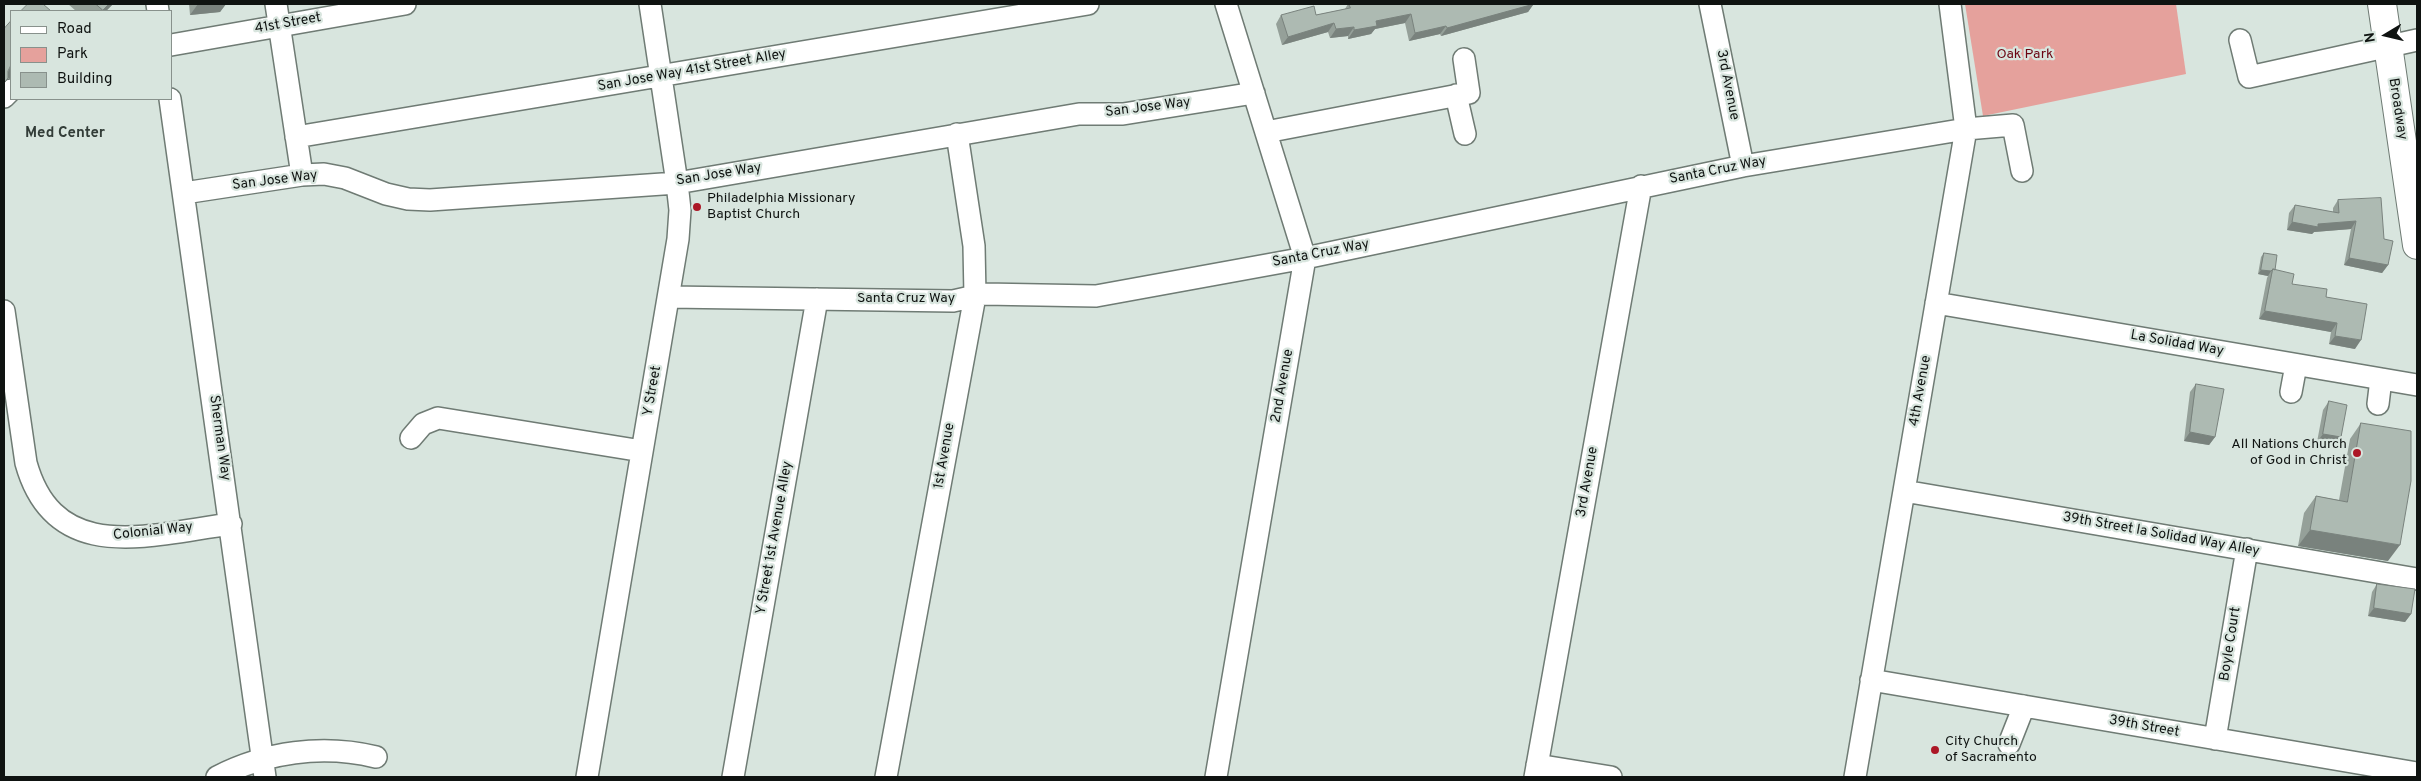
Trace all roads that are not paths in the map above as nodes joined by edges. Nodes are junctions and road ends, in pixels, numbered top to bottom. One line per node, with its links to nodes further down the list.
1 (276, 4): 9 (street)
2 (405, 4): 9 (street, 41st Street)
3 (650, 4): 15 (street, Y Street)
4 (1088, 4): 15 (street, San Jose Way 41st Street Alley)
5 (1226, 4): 16 (street, 2nd Avenue)
6 (1710, 4): 25 (street, 3rd Avenue)
7 (1950, 4): 19 (street, 4th Avenue)
8 (2382, 4): 13 (main road, Broadway)
9 (279, 26): 12 (street, 41st Street); 23 (street)
10 (2240, 40): 13 (street)
11 (2417, 40): 13 (street)
12 (172, 45)
13 (2387, 46): 24 (main road, Broadway)
14 (1464, 59): 17 (street)
15 (661, 76): 23 (street, San Jose Way 41st Street Alley); 28 (street, Y Street)
16 (1254, 93): 20 (street, 2nd Avenue); 21 (street, San Jose Way)
17 (1456, 95): 20 (street); 22 (street)
18 (170, 100): 30 (street, Sherman Way)
19 (1966, 129): 25 (street, Santa Cruz Way); 26 (street, Santa Cruz Way); 36 (street, 4th Avenue)
20 (1266, 132): 32 (street, 2nd Avenue)
21 (957, 134): 28 (street, San Jose Way); 33 (street, 1st Avenue)
22 (1464, 134)
23 (296, 137): 27 (street)
24 (2411, 162): 31 (main road, Broadway)
25 (1743, 166): 29 (street, Santa Cruz Way)
26 (2022, 171)
27 (302, 175): 28 (street, San Jose Way); 30 (street, San Jose Way)
28 (677, 183): 34 (street, Y Street)
29 (1641, 186): 32 (street, Santa Cruz Way); 55 (street, 3rd Avenue)
30 (184, 193): 46 (street, Sherman Way)
31 (2417, 245)
32 (1305, 258): 33 (street, Santa Cruz Way); 61 (street, 2nd Avenue)
33 (975, 296): 35 (street, Santa Cruz Way); 60 (street, 1st Avenue)
34 (669, 297): 35 (street, Santa Cruz Way); 44 (street, Y Street)
35 (816, 299): 59 (street, Y Street 1st Avenue Alley)
36 (1936, 303): 38 (street, La Solidad Way); 45 (street, 4th Avenue)
37 (4, 310): 46 (street, Colonial Way)
38 (2296, 365): 39 (street, La Solidad Way); 41 (street)
39 (2382, 379): 40 (street, La Solidad Way); 42 (street)
40 (2417, 385)
41 (2291, 392)
42 (2378, 404)
43 (411, 438): 44 (street)
44 (642, 451): 58 (street, Y Street)
45 (1904, 490): 47 (street, 39th Street la Solidad Way Alley); 49 (street, 4th Avenue)
46 (231, 524): 54 (street, Sherman Way)
47 (2258, 548): 48 (street, 39th Street la Solidad Way Alley); 51 (street, Boyle Court)
48 (2417, 579)
49 (1871, 680): 50 (street, 39th Street); 63 (street, 4th Avenue)
50 (2024, 706): 51 (street, 39th Street); 52 (street)
51 (2215, 740): 56 (street, 39th Street)
52 (2009, 744)
53 (376, 757): 54 (street)
54 (264, 768): 57 (street)
55 (1536, 771): 62 (street)
56 (2417, 774)
57 (217, 777)
58 (587, 777)
59 (733, 777)
60 (886, 777)
61 (1216, 777)
62 (1611, 777)
63 (1855, 777)

